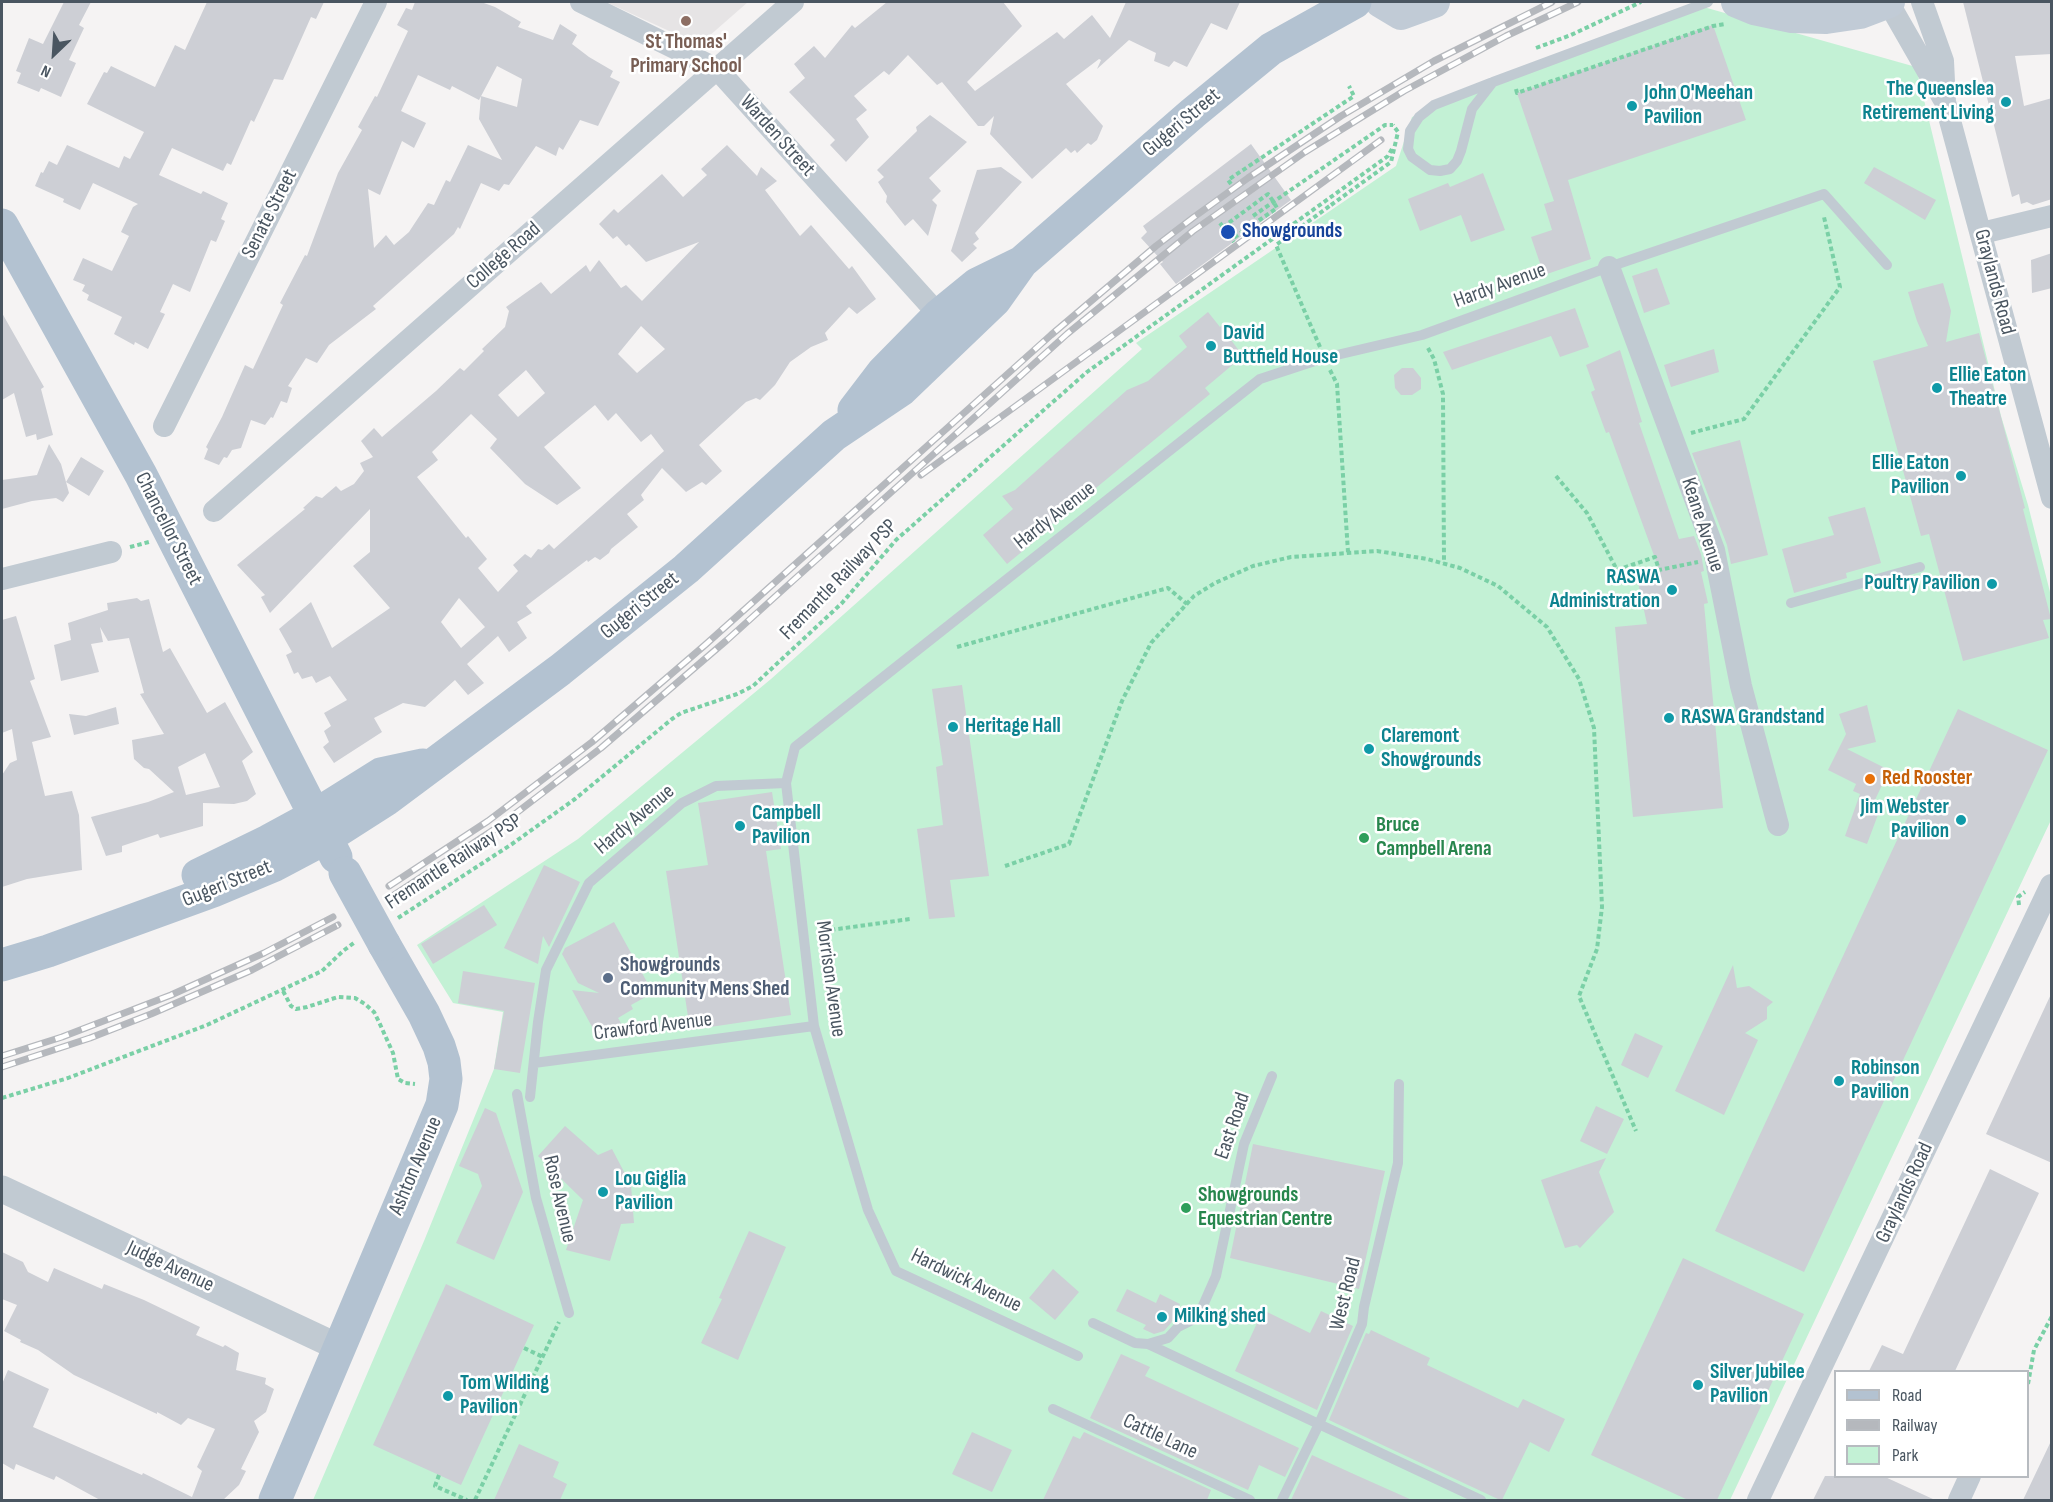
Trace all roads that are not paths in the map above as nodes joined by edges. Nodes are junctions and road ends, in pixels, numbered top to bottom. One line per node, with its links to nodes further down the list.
1 (376, 2): 21 (street, Senate Street)
2 (581, 2): 11 (street, Warden Street)
3 (793, 2): 11 (street, College Road)
4 (1381, 2): 5 (main road)
5 (1434, 2)
6 (1708, 2): 12 (lane)
7 (1888, 2): 10 (main road); 13 (street, Graylands Road)
8 (1922, 2): 13 (street, Graylands Road)
9 (1340, 6): 17 (main road, Gugeri Street)
10 (1734, 12)
11 (717, 69): 20 (street, Warden Street); 24 (street, College Road)
12 (1493, 82): 12 (lane)
13 (1945, 102): 16 (street, Graylands Road)
14 (2052, 216): 16 (street)
15 (2, 225): 31 (main road, Chancellor Street)
16 (1982, 234): 23 (street, Graylands Road)
17 (1022, 262): 20 (main road, Gugeri Street); 22 (main road, Gugeri Street)
18 (1887, 265): 19 (lane, Hardy Avenue)
19 (1609, 267): 29 (lane, Hardy Avenue); 30 (street, Keane Avenue)
20 (939, 315): 22 (main road, Gugeri Street)
21 (164, 426)
22 (834, 435): 31 (main road, Gugeri Street)
23 (2052, 498)
24 (214, 511)
25 (111, 552): 27 (street)
26 (1920, 567): 28 (lane)
27 (2, 579)
28 (1791, 603)
29 (786, 783): 35 (lane, Morrison Avenue); 36 (lane, Hardy Avenue)
30 (1778, 825)
31 (320, 827): 33 (main road, Gugeri Street); 34 (main road, Gugeri Street); 46 (main road, Ashton Avenue, bridge)
32 (2051, 885): 55 (street, Graylands Road)
33 (2, 946)
34 (2, 965)
35 (814, 1026): 36 (lane, Crawford Avenue); 42 (lane, Morrison Avenue)
36 (534, 1063): 40 (lane, Hardy Avenue)
37 (1272, 1076): 45 (lane, East Road)
38 (1399, 1084): 49 (lane, West Road)
39 (517, 1094): 43 (lane, Rose Avenue)
40 (530, 1097)
41 (2, 1189): 46 (street, Judge Avenue)
42 (868, 1210): 47 (lane, Hardwick Avenue)
43 (569, 1313)
44 (1092, 1323): 45 (lane)
45 (1148, 1344): 49 (lane)
46 (338, 1347): 51 (main road, Ashton Avenue)
47 (1078, 1356)
48 (1053, 1409): 52 (lane, Cattle Lane)
49 (1319, 1424): 53 (lane, West Road); 54 (lane)
50 (1969, 1478): 56 (street)
51 (274, 1500)
52 (1250, 1500)
53 (1282, 1500)
54 (1481, 1500)
55 (1758, 1500)
56 (1959, 1500)

